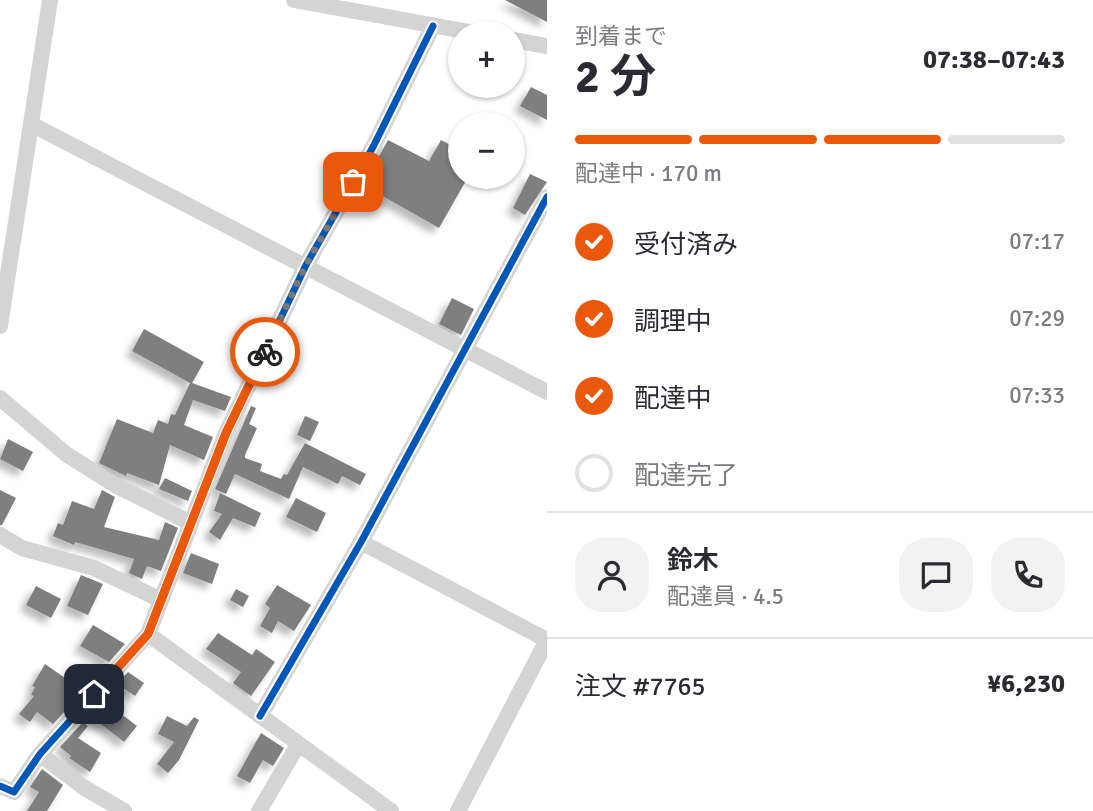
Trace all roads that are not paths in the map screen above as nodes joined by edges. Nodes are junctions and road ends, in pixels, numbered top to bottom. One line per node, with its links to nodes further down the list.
1 (50, 0): 8 (street)
2 (294, 0): 3 (street)
3 (328, 3): 4 (street)
4 (433, 26): 5 (street); 10 (street)
5 (448, 28)
6 (525, 42): 7 (street)
7 (547, 46)
8 (33, 125): 10 (street); 11 (street)
9 (547, 197): 12 (street)
10 (306, 265): 12 (street); 15 (street)
11 (0, 326)
12 (466, 350): 13 (street); 17 (street)
13 (547, 392)
14 (0, 398): 15 (street)
15 (191, 523): 18 (street)
16 (0, 535): 18 (street)
17 (361, 542): 20 (street); 21 (street)
18 (161, 600): 19 (street)
19 (148, 634): 21 (street); 23 (street)
20 (547, 640): 28 (street)
21 (260, 716): 22 (street)
22 (298, 745): 26 (street); 27 (street)
23 (40, 754): 24 (street); 25 (street)
24 (0, 786)
25 (124, 811)
26 (258, 811)
27 (391, 811)
28 (458, 811)

